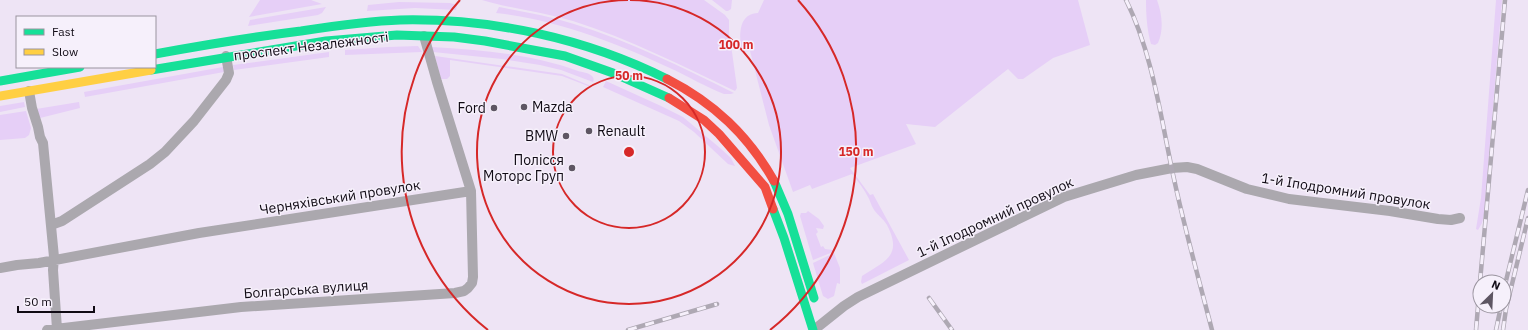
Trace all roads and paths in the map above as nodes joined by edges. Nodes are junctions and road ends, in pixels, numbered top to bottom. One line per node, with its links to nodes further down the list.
1 (424, 36): 3 (main road, проспект Незалежності); 8 (street); 13 (main road, проспект Незалежності)
2 (156, 54): 13 (main road, проспект Незалежності)
3 (226, 56): 6 (main road, проспект Незалежності); 10 (street)
4 (74, 68): 5 (main road)
5 (0, 81)
6 (29, 91): 7 (main road, проспект Незалежності); 10 (street)
7 (0, 96)
8 (471, 191): 11 (street, Черняхівський провулок); 14 (street, Болгарська вулиця)
9 (1460, 218): 13 (street, 1-й Іподромний провулок)
10 (51, 225): 11 (street)
11 (53, 261): 12 (street, Черняхівський провулок); 14 (street)
12 (0, 268)
13 (818, 323)
14 (52, 329)

